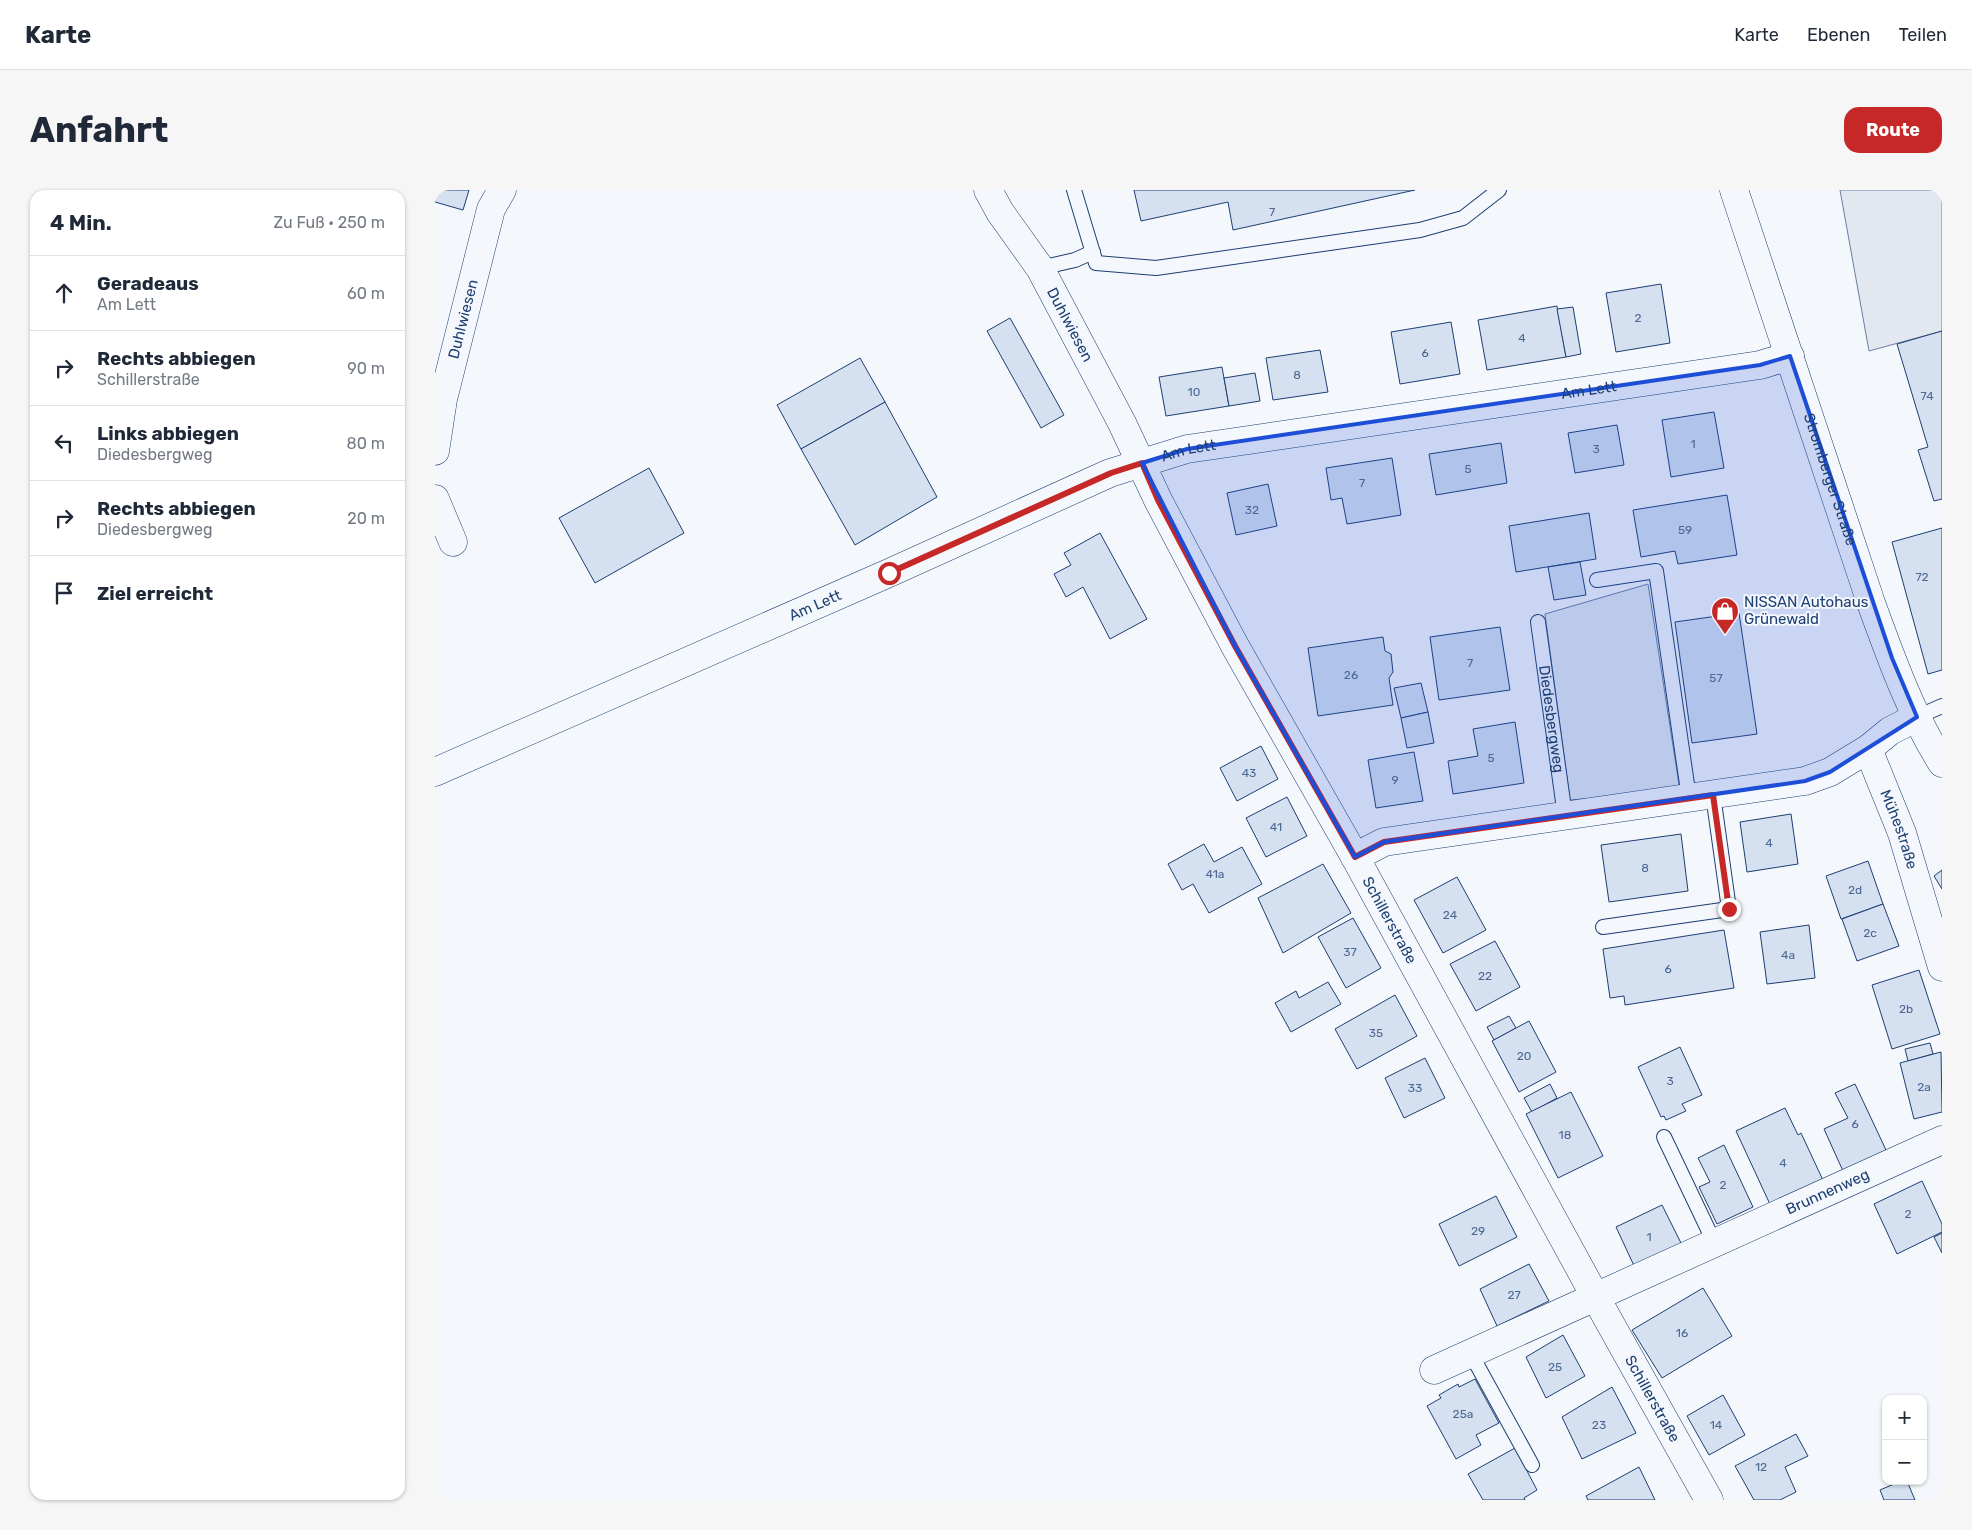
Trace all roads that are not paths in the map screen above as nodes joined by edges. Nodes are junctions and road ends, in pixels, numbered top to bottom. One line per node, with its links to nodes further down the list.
1 (502, 190): 9 (street, Duhlwiesen)
2 (988, 190): 7 (street, Duhlwiesen)
3 (1074, 190): 6 (lane)
4 (1499, 190): 6 (lane)
5 (1733, 190): 8 (street, Stromberger Straße)
6 (1093, 252): 7 (lane)
7 (1040, 268): 10 (street, Duhlwiesen)
8 (1790, 356): 10 (street, Am Lett); 16 (street, Stromberger Straße)
9 (435, 451)
10 (1142, 463): 19 (street, Am Lett); 22 (street, Schillerstraße)
11 (435, 499): 12 (street)
12 (453, 542)
13 (1597, 580): 20 (lane)
14 (1538, 622): 21 (lane, Diedesbergweg)
15 (1942, 706): 16 (lane)
16 (1917, 717): 17 (street); 18 (street, Stromberger Straße)
17 (1868, 749): 20 (street); 24 (street, Mühestraße)
18 (1942, 764)
19 (435, 772)
20 (1701, 797): 21 (street); 23 (lane)
21 (1565, 816): 22 (street)
22 (1355, 857): 28 (street, Schillerstraße)
23 (1603, 927)
24 (1942, 967)
25 (1664, 1137): 27 (lane)
26 (1942, 1140): 27 (street, Brunnenweg)
27 (1715, 1244): 28 (street, Brunnenweg)
28 (1596, 1298): 29 (street); 32 (street, Schillerstraße)
29 (1471, 1354): 30 (street); 31 (lane)
30 (1434, 1370)
31 (1532, 1465)
32 (1709, 1500)

